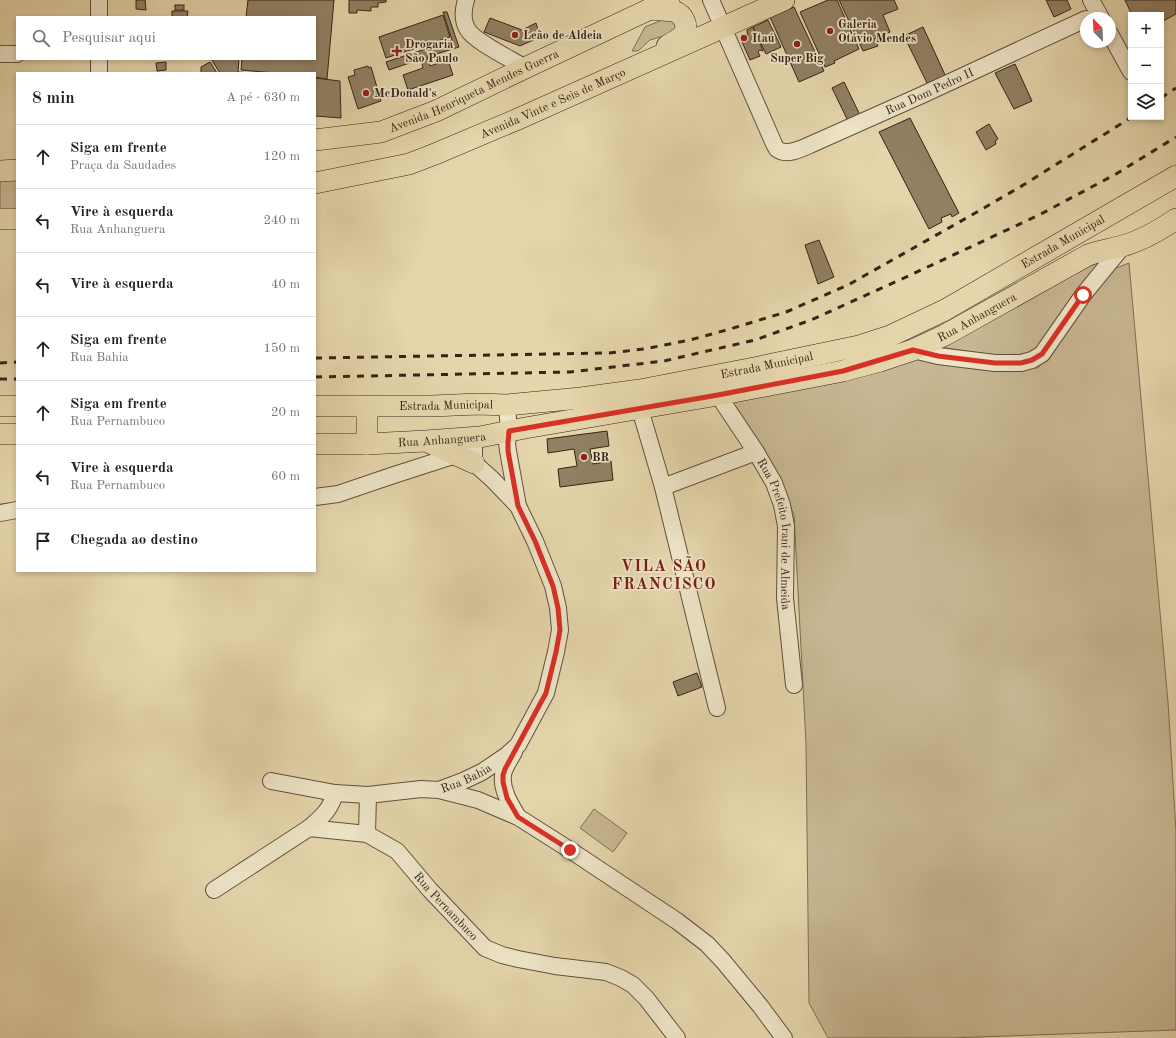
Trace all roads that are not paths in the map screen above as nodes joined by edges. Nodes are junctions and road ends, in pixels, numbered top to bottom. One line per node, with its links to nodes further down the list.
1 (99, 0): 7 (street)
2 (466, 0): 16 (street)
3 (669, 0): 6 (main road, Avenida Henriqueta Mendes Guerra)
4 (711, 0): 9 (street)
5 (784, 0): 9 (main road, Avenida Vinte e Seis de Março)
6 (649, 9): 14 (main road); 16 (main road, Avenida Henriqueta Mendes Guerra)
7 (99, 16)
8 (1080, 20): 9 (street, Rua Dom Pedro II)
9 (722, 27): 14 (main road, Avenida Vinte e Seis de Março)
10 (1116, 45): 15 (street)
11 (0, 54): 12 (street)
12 (16, 54)
13 (100, 60): 17 (street)
14 (649, 60): 22 (main road, Avenida Vinte e Seis de Março)
15 (1128, 67)
16 (525, 68): 18 (main road, Avenida Henriqueta Mendes Guerra)
17 (99, 72)
18 (316, 140)
19 (0, 170): 20 (main road)
20 (16, 170)
21 (1176, 176): 29 (main road, Estrada Municipal)
22 (316, 183)
23 (0, 219): 24 (main road)
24 (16, 219)
25 (1176, 219): 26 (main road, Rua Anhanguera)
26 (1123, 246): 27 (main road, Rua Anhanguera); 27 (street)
27 (913, 350): 28 (main road, Rua Anhanguera)
28 (718, 395): 34 (main road, Rua Anhanguera); 44 (street, Rua Prefeito Irani de Almeida)
29 (501, 405): 33 (main road, Estrada Municipal); 37 (street); 40 (main road)
30 (0, 406): 31 (main road)
31 (16, 406)
32 (316, 406): 33 (main road, Estrada Municipal)
33 (432, 406): 36 (main road)
34 (640, 409): 37 (main road, Rua Anhanguera); 46 (street)
35 (316, 414): 36 (main road)
36 (367, 414): 43 (main road)
37 (509, 431): 40 (main road, Rua Anhanguera); 48 (street)
38 (0, 434): 39 (main road)
39 (16, 434)
40 (476, 437): 41 (main road, Rua Anhanguera); 45 (street)
41 (426, 441): 43 (main road, Rua Anhanguera); 45 (main road)
42 (316, 444): 43 (main road, Rua Anhanguera)
43 (367, 444)
44 (756, 452): 46 (street); 51 (street, Rua Prefeito Irani de Almeida)
45 (465, 459): 47 (street); 48 (street)
46 (663, 487): 52 (street)
47 (316, 497)
48 (518, 506): 53 (street, Rua Bahia)
49 (16, 510): 50 (street)
50 (0, 513)
51 (794, 685)
52 (717, 708)
53 (518, 745): 55 (street, Rua Bahia); 58 (street)
54 (271, 781): 56 (street, Rua Bahia)
55 (440, 790): 57 (street, Rua Bahia); 58 (street)
56 (335, 792): 57 (street, Rua Bahia); 59 (street)
57 (368, 795): 60 (street)
58 (518, 817): 63 (street)
59 (309, 828): 60 (street, Rua Pernambuco); 61 (street)
60 (367, 834): 62 (street, Rua Pernambuco)
61 (214, 890)
62 (677, 1038)
63 (784, 1038)

